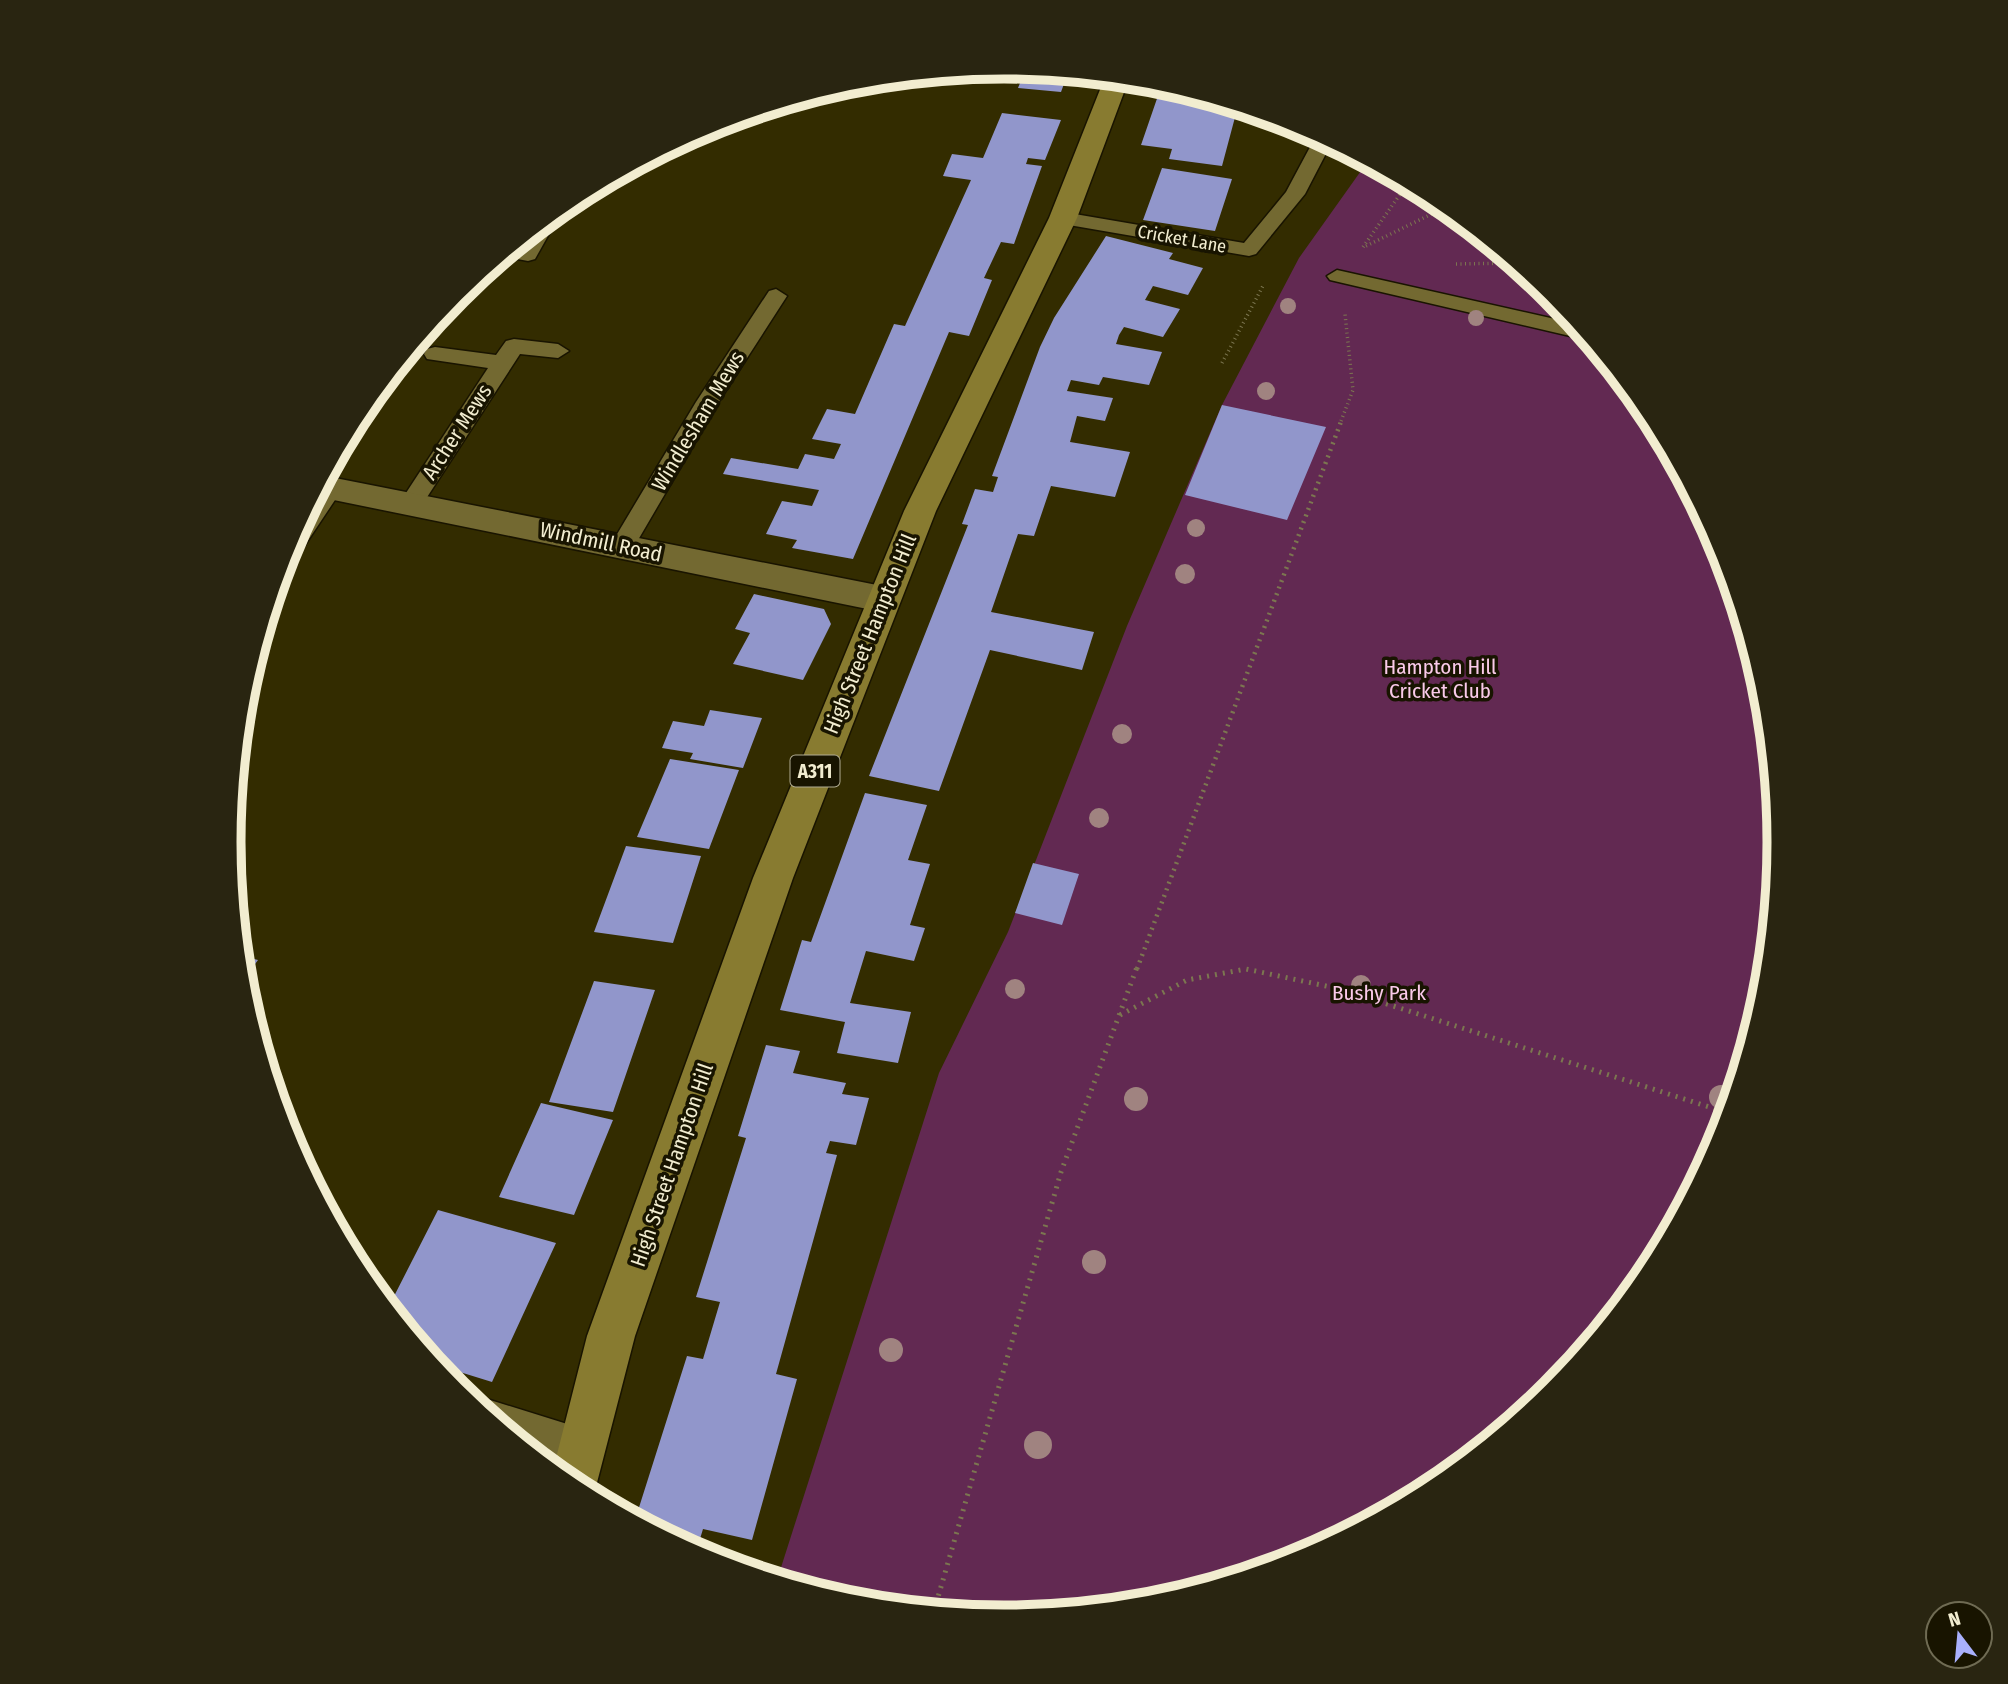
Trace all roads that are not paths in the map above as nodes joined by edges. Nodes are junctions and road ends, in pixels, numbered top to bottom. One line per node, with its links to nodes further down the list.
1 (1114, 87): 3 (main road, High Street Hampton Hill / A311)
2 (1319, 147): 3 (lane, Cricket Lane)
3 (1063, 218): 15 (main road, High Street Hampton Hill / A311)
4 (538, 237): 5 (lane)
5 (519, 253)
6 (1337, 276): 8 (lane)
7 (776, 296): 14 (lane, Windlesham Mews)
8 (1567, 328)
9 (558, 351): 11 (lane)
10 (435, 354): 11 (lane)
11 (502, 363): 13 (lane, Archer Mews)
12 (328, 488): 13 (street, Windmill Road)
13 (412, 502): 14 (street, Windmill Road)
14 (622, 546): 15 (street, Windmill Road)
15 (882, 599): 17 (main road, High Street Hampton Hill / A311)
16 (511, 1425): 17 (lane)
17 (583, 1446): 18 (main road, High Street Hampton Hill / A311)
18 (576, 1474)

